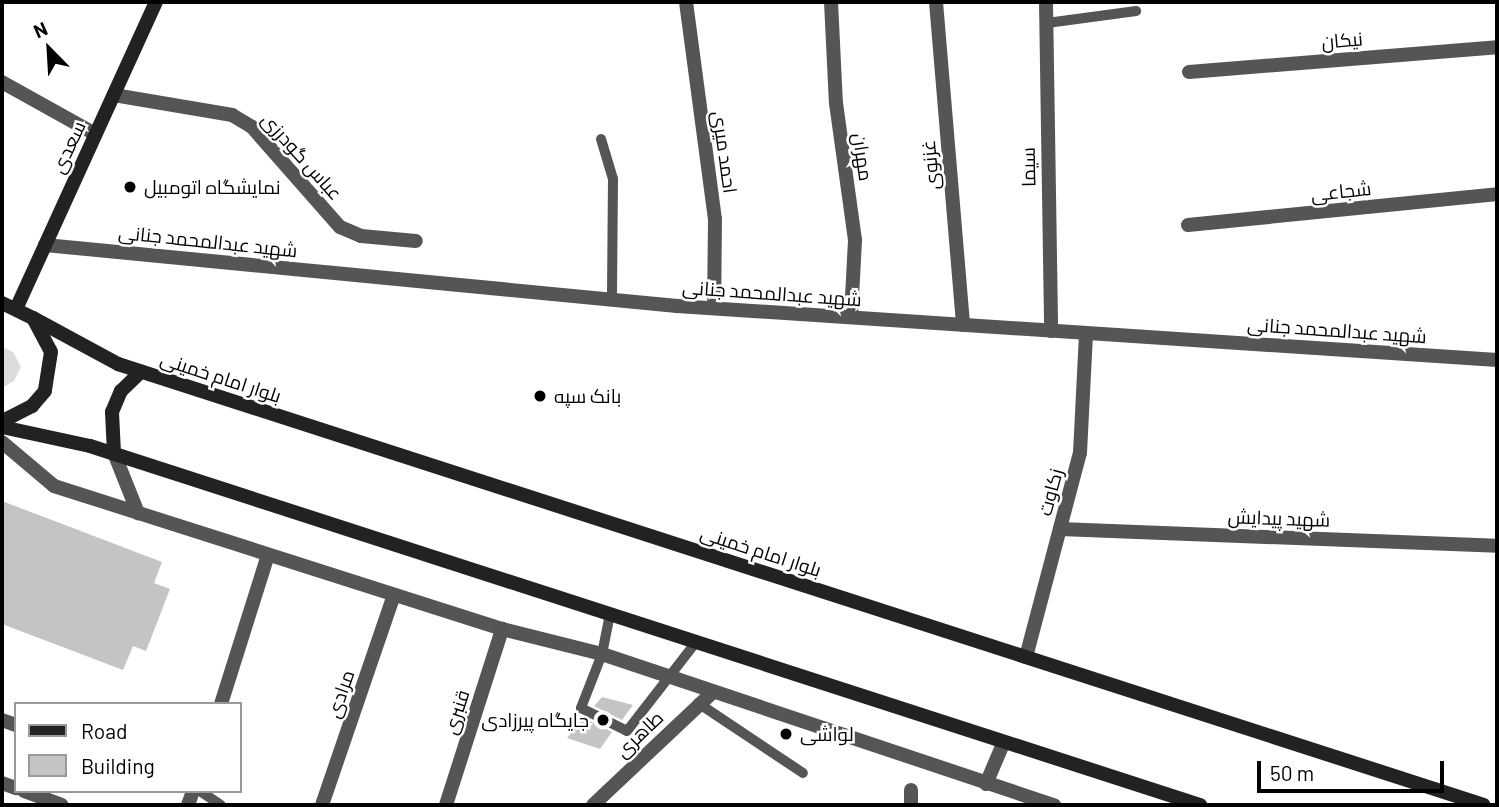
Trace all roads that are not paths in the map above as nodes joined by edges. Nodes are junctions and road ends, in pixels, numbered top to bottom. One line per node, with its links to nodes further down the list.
1 (156, 2): 11 (main road, سعدی)
2 (686, 2): 20 (street, احمد میری)
3 (831, 2): 22 (street, مهران)
4 (936, 2): 24 (street, غزنوی)
5 (1046, 2): 7 (street, سیما)
6 (1136, 11): 7 (lane)
7 (1047, 23): 25 (street, سیما)
8 (1497, 47): 9 (street, نیکان)
9 (1189, 72)
10 (2, 82): 12 (street)
11 (114, 94): 12 (main road, سعدی); 16 (street, عباس گودرزی)
12 (96, 134): 17 (main road, سعدی)
13 (601, 139): 18 (lane)
14 (1497, 194): 15 (street, شجاعی)
15 (1188, 225)
16 (416, 241)
17 (45, 245): 18 (street, شهید عبدالمحمد جنانی); 21 (main road, سعدی)
18 (612, 300): 20 (street, شهید عبدالمحمد جنانی)
19 (2, 303): 21 (main road, بلوار امام خمینی)
20 (714, 308): 22 (street, شهید عبدالمحمد جنانی)
21 (16, 309): 23 (main road, بلوار امام خمینی)
22 (850, 317): 24 (street, شهید عبدالمحمد جنانی)
23 (33, 318): 28 (main road, بلوار امام خمینی); 29 (main road)
24 (963, 325): 25 (street, شهید عبدالمحمد جنانی)
25 (1051, 331): 26 (street, شهید عبدالمحمد جنانی)
26 (1086, 333): 27 (street, شهید عبدالمحمد جنانی); 33 (street, زکاوت)
27 (1497, 360)
28 (141, 372): 31 (main road); 41 (main road, بلوار امام خمینی)
29 (2, 424): 31 (main road)
30 (2, 442): 32 (street)
31 (114, 453): 32 (street); 37 (main road)
32 (138, 513): 35 (street)
33 (1060, 529): 34 (street, شهید پیدایش); 41 (street, زکاوت)
34 (1497, 546)
35 (268, 555): 36 (street); 44 (street)
36 (394, 595): 38 (street); 54 (street, مرادی)
37 (610, 614): 39 (main road); 40 (lane)
38 (502, 629): 40 (street); 55 (street, قنبری)
39 (696, 642): 42 (lane); 46 (main road)
40 (602, 654): 42 (street); 42 (lane)
41 (1026, 657): 59 (main road, بلوار امام خمینی)
42 (669, 677): 43 (street)
43 (713, 692): 45 (street, طاهری); 48 (street)
44 (222, 702)
45 (698, 703): 47 (lane); 56 (street, طاهری)
46 (1003, 744): 48 (street); 51 (main road)
47 (803, 773)
48 (986, 784): 57 (street)
49 (29, 793): 52 (street)
50 (203, 793): 53 (lane)
51 (1159, 799): 58 (main road)
52 (62, 805)
53 (221, 805)
54 (322, 805)
55 (446, 805)
56 (593, 805)
57 (1054, 805)
58 (1200, 805)
59 (1484, 805)

